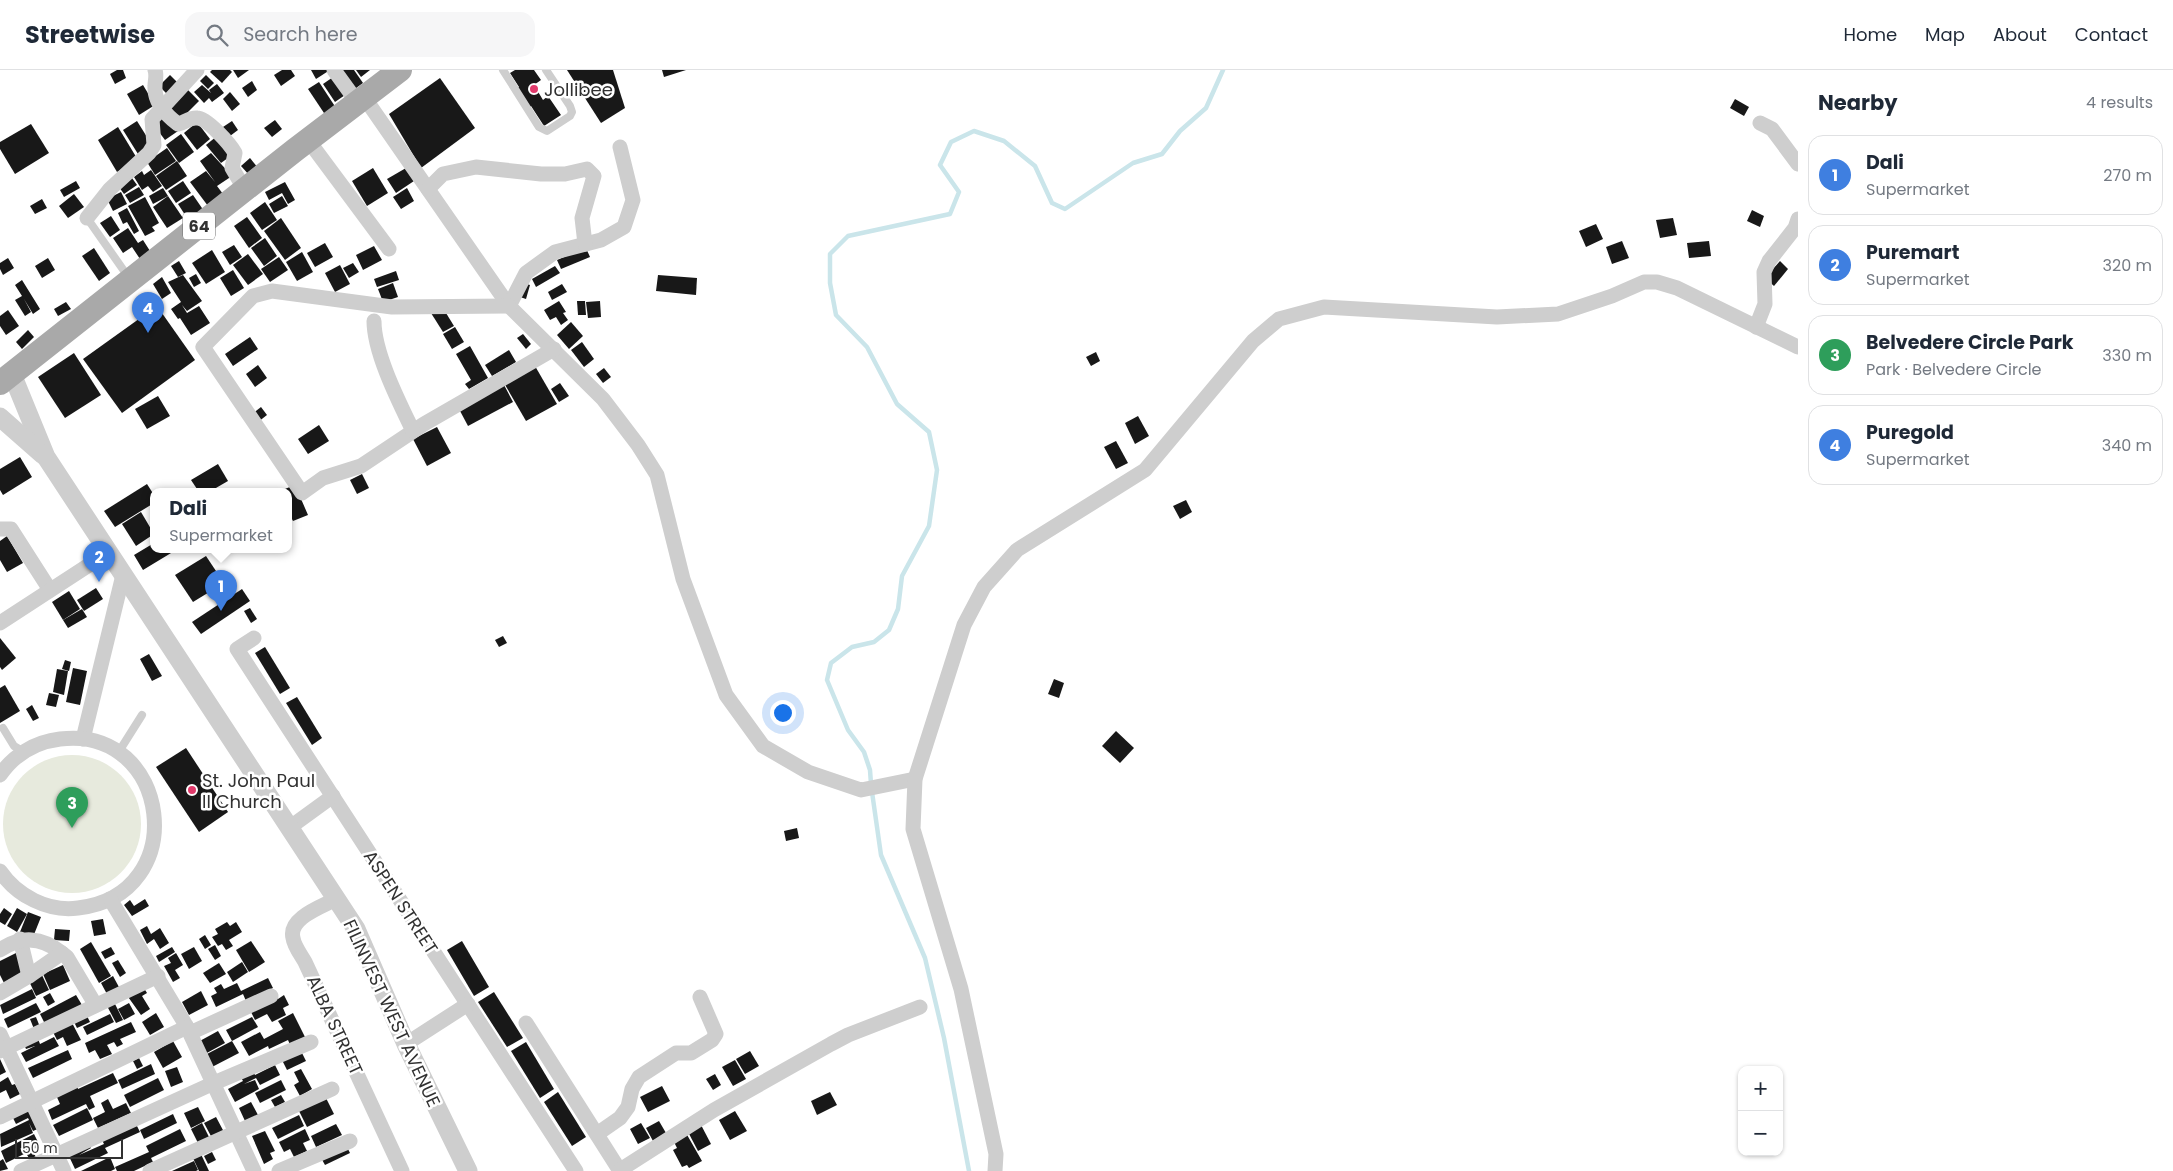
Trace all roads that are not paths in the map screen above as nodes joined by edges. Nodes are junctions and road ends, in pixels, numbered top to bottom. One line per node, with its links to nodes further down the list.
1 (156, 70): 8 (street)
2 (197, 70): 8 (street)
3 (334, 70): 7 (street)
4 (400, 70): 7 (main road, 64)
5 (502, 70): 6 (lane)
6 (546, 70)
7 (364, 97): 10 (main road, 64); 13 (street)
8 (163, 108): 14 (street); 15 (street)
9 (1760, 124): 12 (street)
10 (308, 140): 14 (main road, 64); 18 (street)
11 (620, 147): 17 (street)
12 (1798, 164)
13 (428, 189): 17 (street); 20 (street)
14 (245, 190): 19 (main road, 64)
15 (87, 218): 19 (lane)
16 (1798, 219): 22 (street)
17 (585, 244): 20 (street)
18 (389, 249)
19 (131, 280): 25 (main road, 64)
20 (509, 306): 24 (street); 27 (street)
21 (374, 320): 27 (street)
22 (1756, 327): 23 (street); 41 (street)
23 (1798, 347)
24 (554, 349): 27 (street); 41 (street)
25 (3, 380): 28 (street, FILINVEST WEST AVENUE)
26 (0, 417): 28 (street, FILINVEST WEST AVENUE)
27 (414, 431)
28 (46, 457): 30 (street, FILINVEST WEST AVENUE)
29 (0, 529): 32 (street)
30 (109, 552): 31 (street, FILINVEST WEST AVENUE); 32 (street)
31 (124, 575): 37 (street); 43 (street, FILINVEST WEST AVENUE)
32 (50, 590): 33 (street)
33 (0, 623)
34 (254, 638): 42 (street, ASPEN STREET)
35 (142, 715): 39 (lane)
36 (3, 728): 38 (lane)
37 (83, 739): 38 (street); 39 (street)
38 (24, 752): 40 (street)
39 (118, 753): 45 (street)
40 (0, 775)
41 (908, 780): 81 (street)
42 (333, 796): 43 (street); 55 (street, ASPEN STREET)
43 (289, 828): 46 (street, FILINVEST WEST AVENUE)
44 (1, 873): 45 (street)
45 (110, 899): 51 (street)
46 (336, 899): 62 (street, FILINVEST WEST AVENUE); 78 (street, ALBA STREET)
47 (20, 939): 48 (street); 49 (street); 50 (street)
48 (0, 950)
49 (62, 953): 50 (street); 56 (street)
50 (29, 976): 52 (street)
51 (158, 976): 56 (street); 59 (street)
52 (0, 993)
53 (271, 996): 59 (street)
54 (700, 996): 69 (street)
55 (468, 1004): 62 (street); 80 (street, ASPEN STREET)
56 (94, 1006): 63 (street)
57 (920, 1007): 72 (street)
58 (526, 1023): 69 (street)
59 (189, 1030): 64 (street); 66 (street)
60 (0, 1034): 63 (street)
61 (311, 1042): 64 (street)
62 (406, 1044): 79 (street, FILINVEST WEST AVENUE)
63 (3, 1050): 66 (street)
64 (214, 1083): 68 (street); 71 (street)
65 (332, 1089): 68 (street)
66 (32, 1102): 67 (street); 71 (street)
67 (0, 1117)
68 (237, 1133): 75 (street); 76 (street)
69 (597, 1134): 72 (street)
70 (350, 1141): 77 (street)
71 (56, 1156): 73 (street); 74 (street)
72 (620, 1170)
73 (21, 1171)
74 (64, 1171)
75 (150, 1171)
76 (254, 1171)
77 (279, 1171)
78 (402, 1171)
79 (468, 1171)
80 (576, 1171)
81 (995, 1171)

